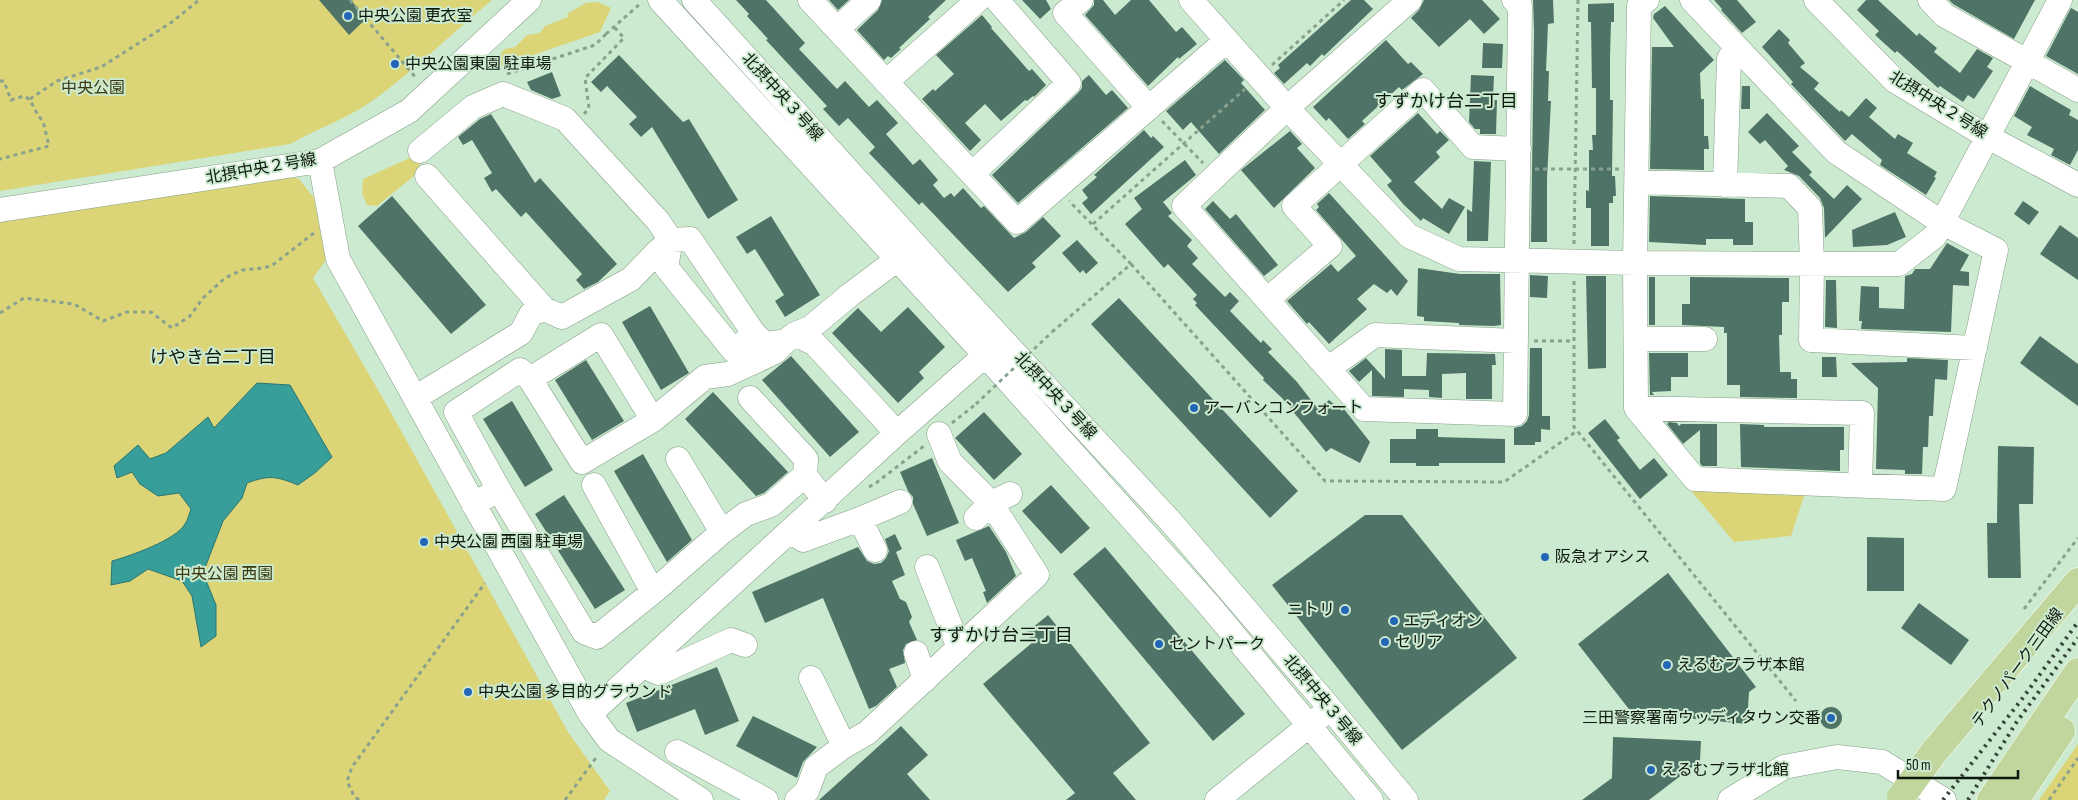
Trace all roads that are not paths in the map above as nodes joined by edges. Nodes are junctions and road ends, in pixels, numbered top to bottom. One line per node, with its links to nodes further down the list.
1 (529, 0): 28 (street, 北摂中央２号線)
2 (660, 0): 38 (street, 北摂中央３号線)
3 (694, 0): 47 (street, 北摂中央３号線)
4 (810, 0): 17 (street)
5 (869, 0): 17 (street)
6 (978, 0): 21 (street)
7 (997, 0): 30 (street)
8 (1081, 0): 23 (street)
9 (1191, 0): 18 (street)
10 (1410, 0): 24 (street)
11 (1514, 0): 27 (street)
12 (1647, 0): 32 (street)
13 (1692, 0): 19 (street)
14 (1816, 0): 25 (street, 北摂中央２号線)
15 (1930, 0): 20 (street)
16 (2060, 0): 20 (street)
17 (837, 29): 21 (street)
18 (1227, 40): 23 (street); 24 (street)
19 (1736, 47): 33 (street); 36 (street)
20 (2027, 63): 22 (street); 25 (street)
21 (886, 82): 30 (street)
22 (2078, 90)
23 (1149, 108): 30 (street)
24 (1287, 108): 29 (street); 42 (street)
25 (1988, 137): 34 (street, 北摂中央２号線); 36 (street)
26 (420, 151): 37 (street)
27 (1519, 159): 29 (street); 39 (street)
28 (320, 161): 35 (street, 北摂中央２号線); 54 (street)
29 (1340, 164): 39 (street); 42 (street)
30 (972, 174)
31 (427, 176): 43 (street)
32 (1637, 176): 33 (street); 40 (street)
33 (1725, 185): 41 (street)
34 (2078, 185)
35 (0, 210)
36 (1941, 222): 41 (street); 50 (street)
37 (671, 240): 43 (street); 44 (street); 44 (street)
38 (898, 259): 45 (street); 51 (street, 北摂中央３号線)
39 (1518, 260): 40 (street); 49 (street)
40 (1635, 263): 41 (street); 48 (street)
41 (1812, 263): 50 (street)
42 (1268, 299): 52 (street)
43 (544, 309): 54 (street)
44 (755, 335): 45 (street)
45 (790, 338): 57 (street); 58 (street)
46 (1705, 338): 48 (street)
47 (1003, 339): 51 (street); 84 (street, 北摂中央３号線)
48 (1636, 339): 56 (street)
49 (1516, 341): 52 (street); 52 (street)
50 (1975, 348): 63 (street)
51 (985, 355): 58 (street); 87 (street, 北摂中央３号線)
52 (1328, 368)
53 (530, 379): 57 (street); 57 (street); 64 (street)
54 (415, 398): 67 (street)
55 (750, 398): 61 (street)
56 (1636, 408): 63 (street); 63 (street)
57 (653, 420)
58 (897, 433): 65 (street)
59 (939, 434): 77 (street)
60 (678, 460): 69 (street)
61 (805, 475): 65 (street); 69 (street)
62 (594, 485): 75 (street)
63 (1860, 485)
64 (499, 490): 67 (street); 75 (street)
65 (825, 501): 70 (street)
66 (900, 502): 68 (street)
67 (473, 504): 86 (street)
68 (860, 519): 70 (street); 71 (street)
69 (722, 532): 75 (street)
70 (791, 532): 79 (street)
71 (875, 550)
72 (2078, 565): 83 (main road)
73 (927, 567): 77 (street)
74 (2078, 584): 83 (main road); 90 (main road, テクノパーク三田線)
75 (653, 592)
76 (745, 645): 79 (street)
77 (959, 648): 82 (street)
78 (916, 654): 82 (street)
79 (643, 666): 86 (street)
80 (2078, 672): 91 (main road)
81 (811, 678): 88 (street)
82 (925, 680): 88 (street)
83 (1991, 684): 90 (main road)
84 (1336, 704): 87 (street); 98 (street, 北摂中央３号線)
85 (2078, 705): 91 (main road)
86 (590, 714): 93 (street)
87 (1309, 725): 96 (street); 97 (street, 北摂中央３号線)
88 (844, 746): 95 (street)
89 (678, 752): 94 (street)
90 (1942, 756): 92 (main road, テクノパーク三田線)
91 (2006, 797)
92 (1908, 799)
93 (701, 800)
94 (766, 800)
95 (797, 800)
96 (1217, 800)
97 (1371, 800)
98 (1406, 800)
99 (1730, 800): 100 (street)
100 (1944, 800)

